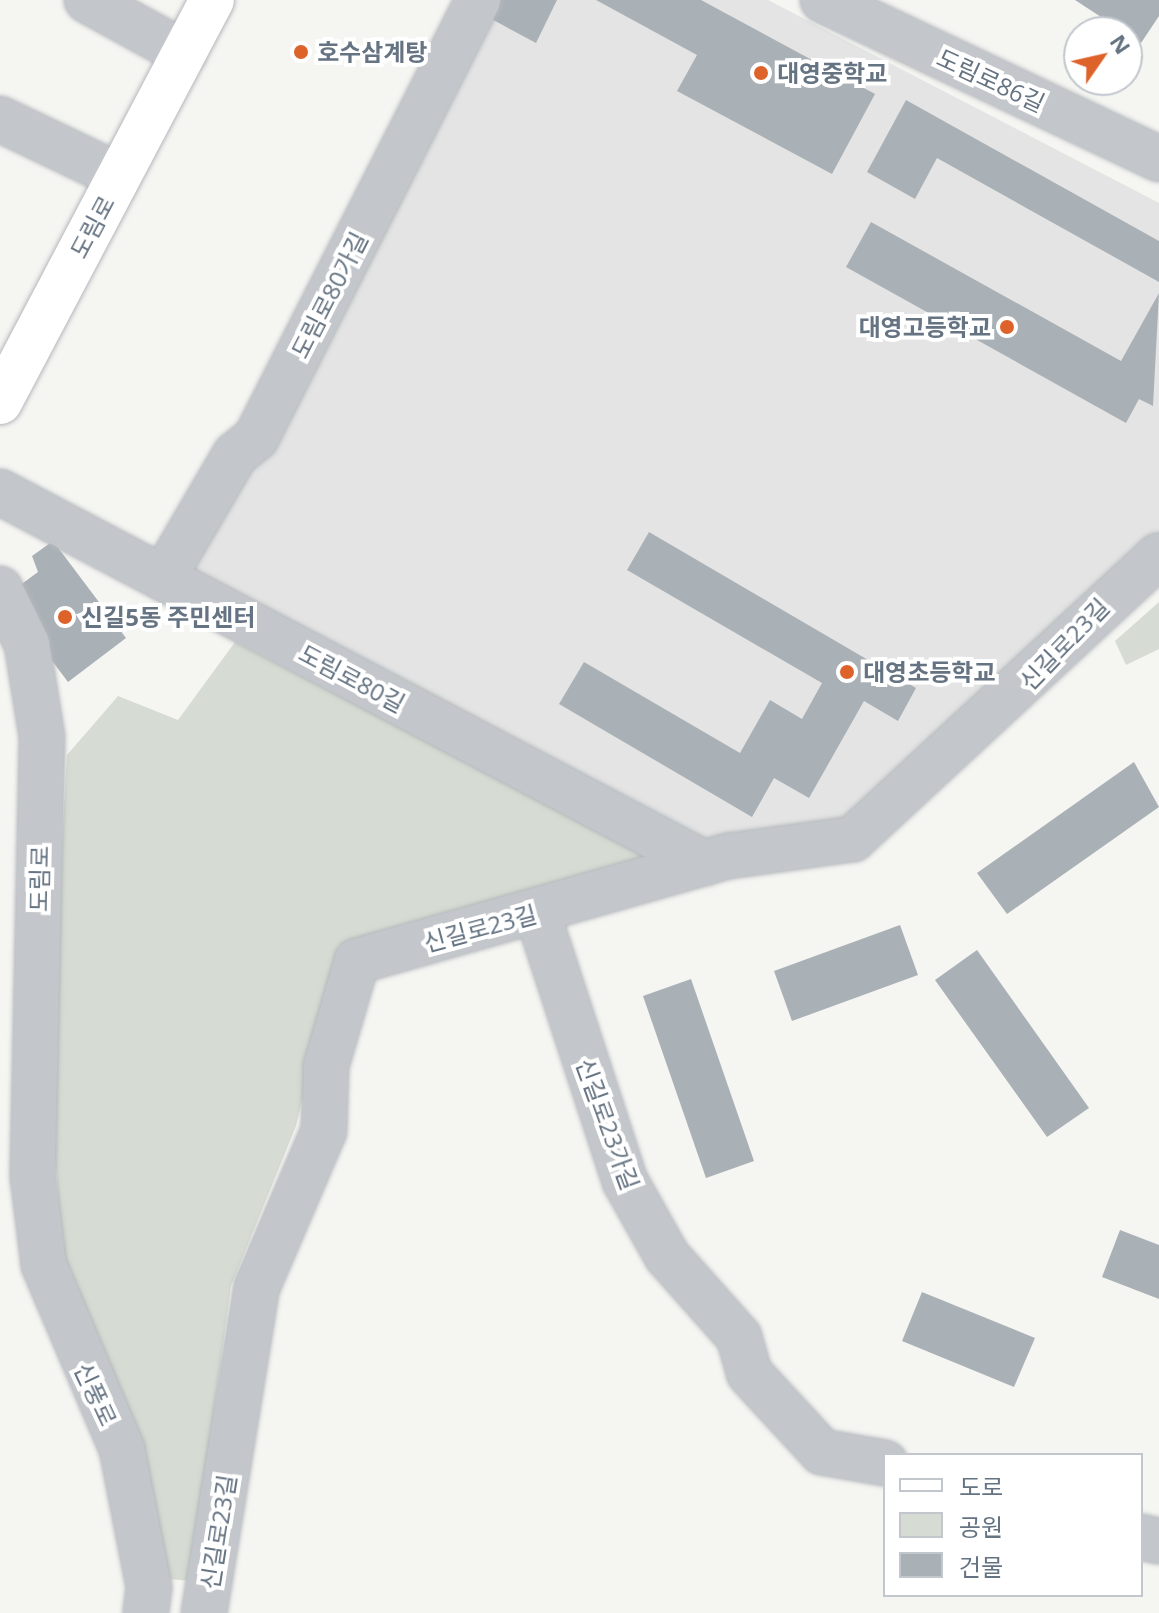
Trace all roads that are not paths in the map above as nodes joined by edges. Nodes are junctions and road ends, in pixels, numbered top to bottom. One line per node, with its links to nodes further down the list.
1 (87, 0): 5 (street)
2 (212, 0): 5 (main road, 도림로)
3 (478, 0): 12 (street, 도림로80가길)
4 (823, 0): 7 (street, 도림로86길)
5 (184, 53): 8 (main road, 도림로)
6 (0, 119): 8 (street)
7 (1159, 159)
8 (119, 176): 9 (main road, 도림로)
9 (0, 402)
10 (0, 492): 12 (street, 도림로80길)
11 (1159, 556): 14 (street, 신길로23길)
12 (163, 578): 14 (street, 도림로80길)
13 (0, 589): 16 (street, 도림로)
14 (704, 863): 15 (street, 신길로23길)
15 (537, 912): 17 (street, 신길로23가길); 19 (street, 신길로23길)
16 (33, 1177): 18 (street, 신풍로)
17 (883, 1463)
18 (146, 1613)
19 (204, 1613)

